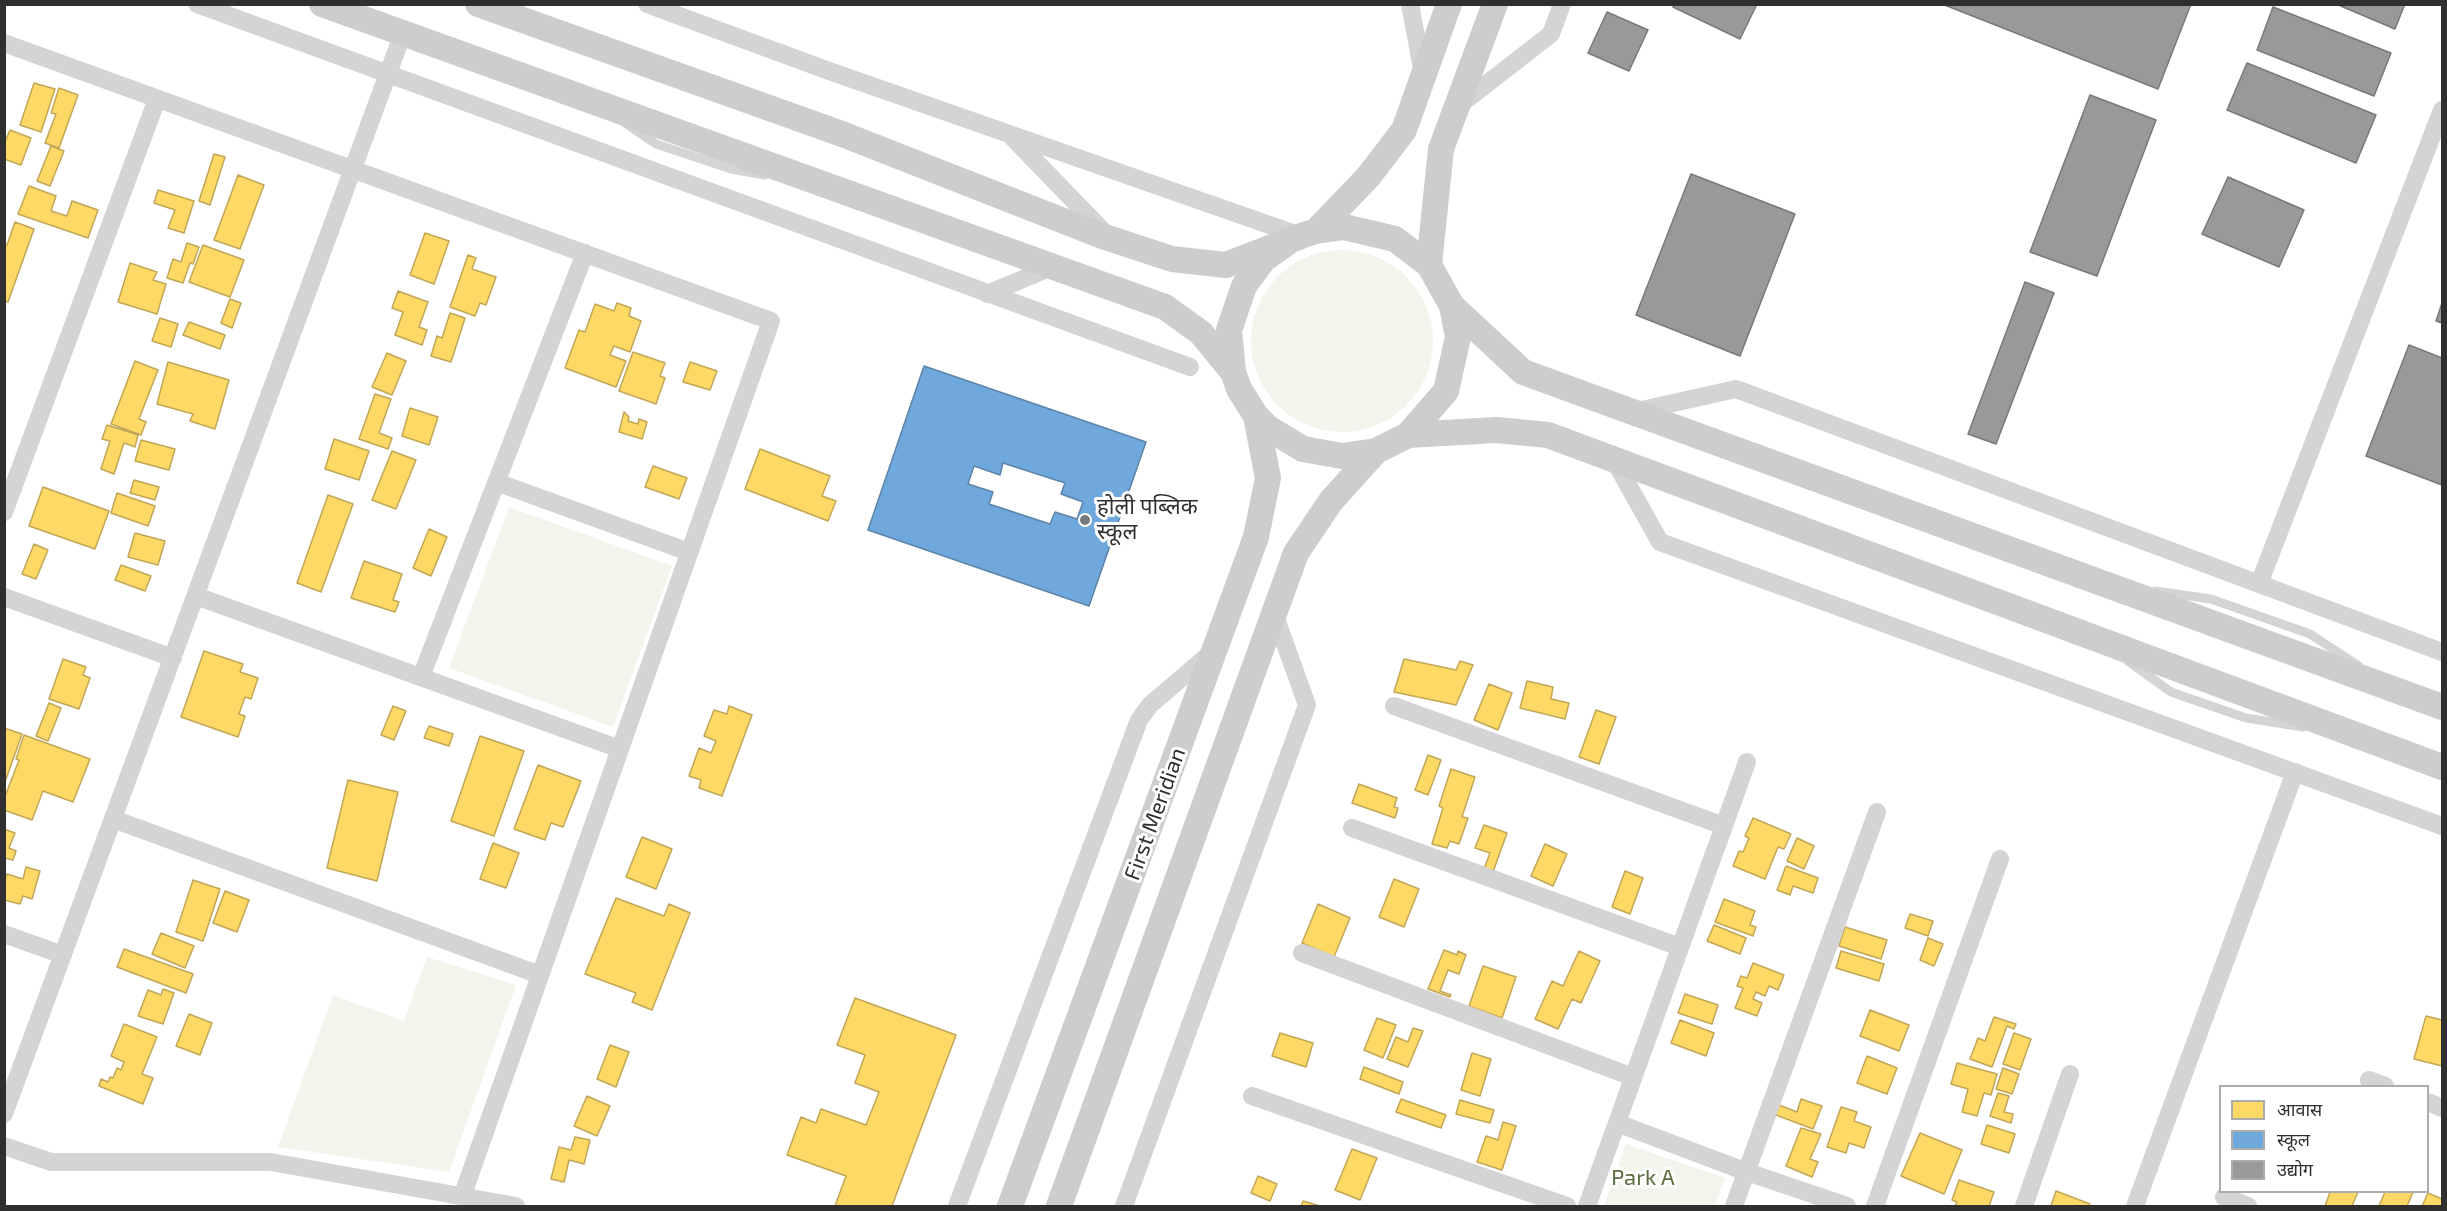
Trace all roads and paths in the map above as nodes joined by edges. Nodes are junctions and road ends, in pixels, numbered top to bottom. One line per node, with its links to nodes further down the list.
1 (197, 4): 12 (street)
2 (322, 4): 10 (street)
3 (478, 4): 9 (street)
4 (647, 4): 17 (street)
5 (1410, 4): 13 (street)
6 (1449, 4): 13 (street)
7 (1495, 4): 15 (street)
8 (1562, 4): 15 (street)
9 (500, 10): 20 (street)
10 (403, 33): 12 (street); 23 (street)
11 (4, 44): 14 (street)
12 (387, 75): 18 (street); 24 (street)
13 (1424, 76): 19 (street)
14 (157, 99): 18 (street); 34 (street)
15 (1457, 106): 22 (street)
16 (2442, 110): 36 (street)
17 (1009, 134): 19 (street); 20 (street)
18 (353, 169): 21 (street); 37 (street)
19 (1303, 235): 20 (street); 22 (street); 27 (street)
20 (1110, 238)
21 (585, 253): 33 (street); 35 (street)
22 (1429, 265): 25 (street)
23 (1054, 266): 24 (street); 27 (street)
24 (987, 294): 26 (street)
25 (1452, 306): 28 (street); 30 (street)
26 (1190, 367)
27 (1233, 372): 29 (street)
28 (1631, 412): 36 (street); 45 (street)
29 (1256, 416): 31 (street); 40 (street, First Meridian)
30 (1408, 435): 31 (street); 32 (street)
31 (1376, 451): 39 (street, First Meridian)
32 (1614, 460): 48 (street); 49 (street)
33 (496, 482): 35 (street); 43 (street)
34 (4, 512)
35 (689, 552): 46 (street)
36 (2259, 584): 41 (street)
37 (196, 596): 42 (street); 43 (street)
38 (4, 597): 42 (street)
39 (1274, 613): 73 (street, First Meridian); 74 (street)
40 (1215, 650): 71 (street); 72 (street, First Meridian)
41 (2442, 652)
42 (173, 658): 51 (street)
43 (421, 677): 46 (street)
44 (1394, 706): 52 (street)
45 (2442, 707)
46 (620, 749): 60 (street)
47 (1747, 762): 52 (street)
48 (2442, 767)
49 (2295, 772): 53 (street); 81 (street)
50 (1877, 812): 67 (street)
51 (113, 819): 59 (street); 60 (street)
52 (1724, 826): 57 (street)
53 (2442, 826)
54 (1352, 828): 57 (street)
55 (2000, 859): 79 (street)
56 (4, 934): 59 (street)
57 (1680, 947): 62 (street)
58 (1302, 953): 62 (street)
59 (63, 956): 64 (street)
60 (540, 975): 68 (street)
61 (2070, 1074): 80 (street)
62 (1633, 1077): 65 (street)
63 (1252, 1096): 75 (street)
64 (4, 1114)
65 (1617, 1123): 67 (street); 76 (street)
66 (4, 1146): 68 (street)
67 (1747, 1172): 77 (street); 78 (street)
68 (462, 1197): 70 (street)
69 (2224, 1197): 82 (street)
70 (516, 1206)
71 (957, 1206)
72 (1010, 1206)
73 (1059, 1206)
74 (1124, 1206)
75 (1567, 1206)
76 (1587, 1206)
77 (1734, 1206)
78 (1847, 1206)
79 (1875, 1206)
80 (2024, 1206)
81 (2135, 1206)
82 (2248, 1206)

